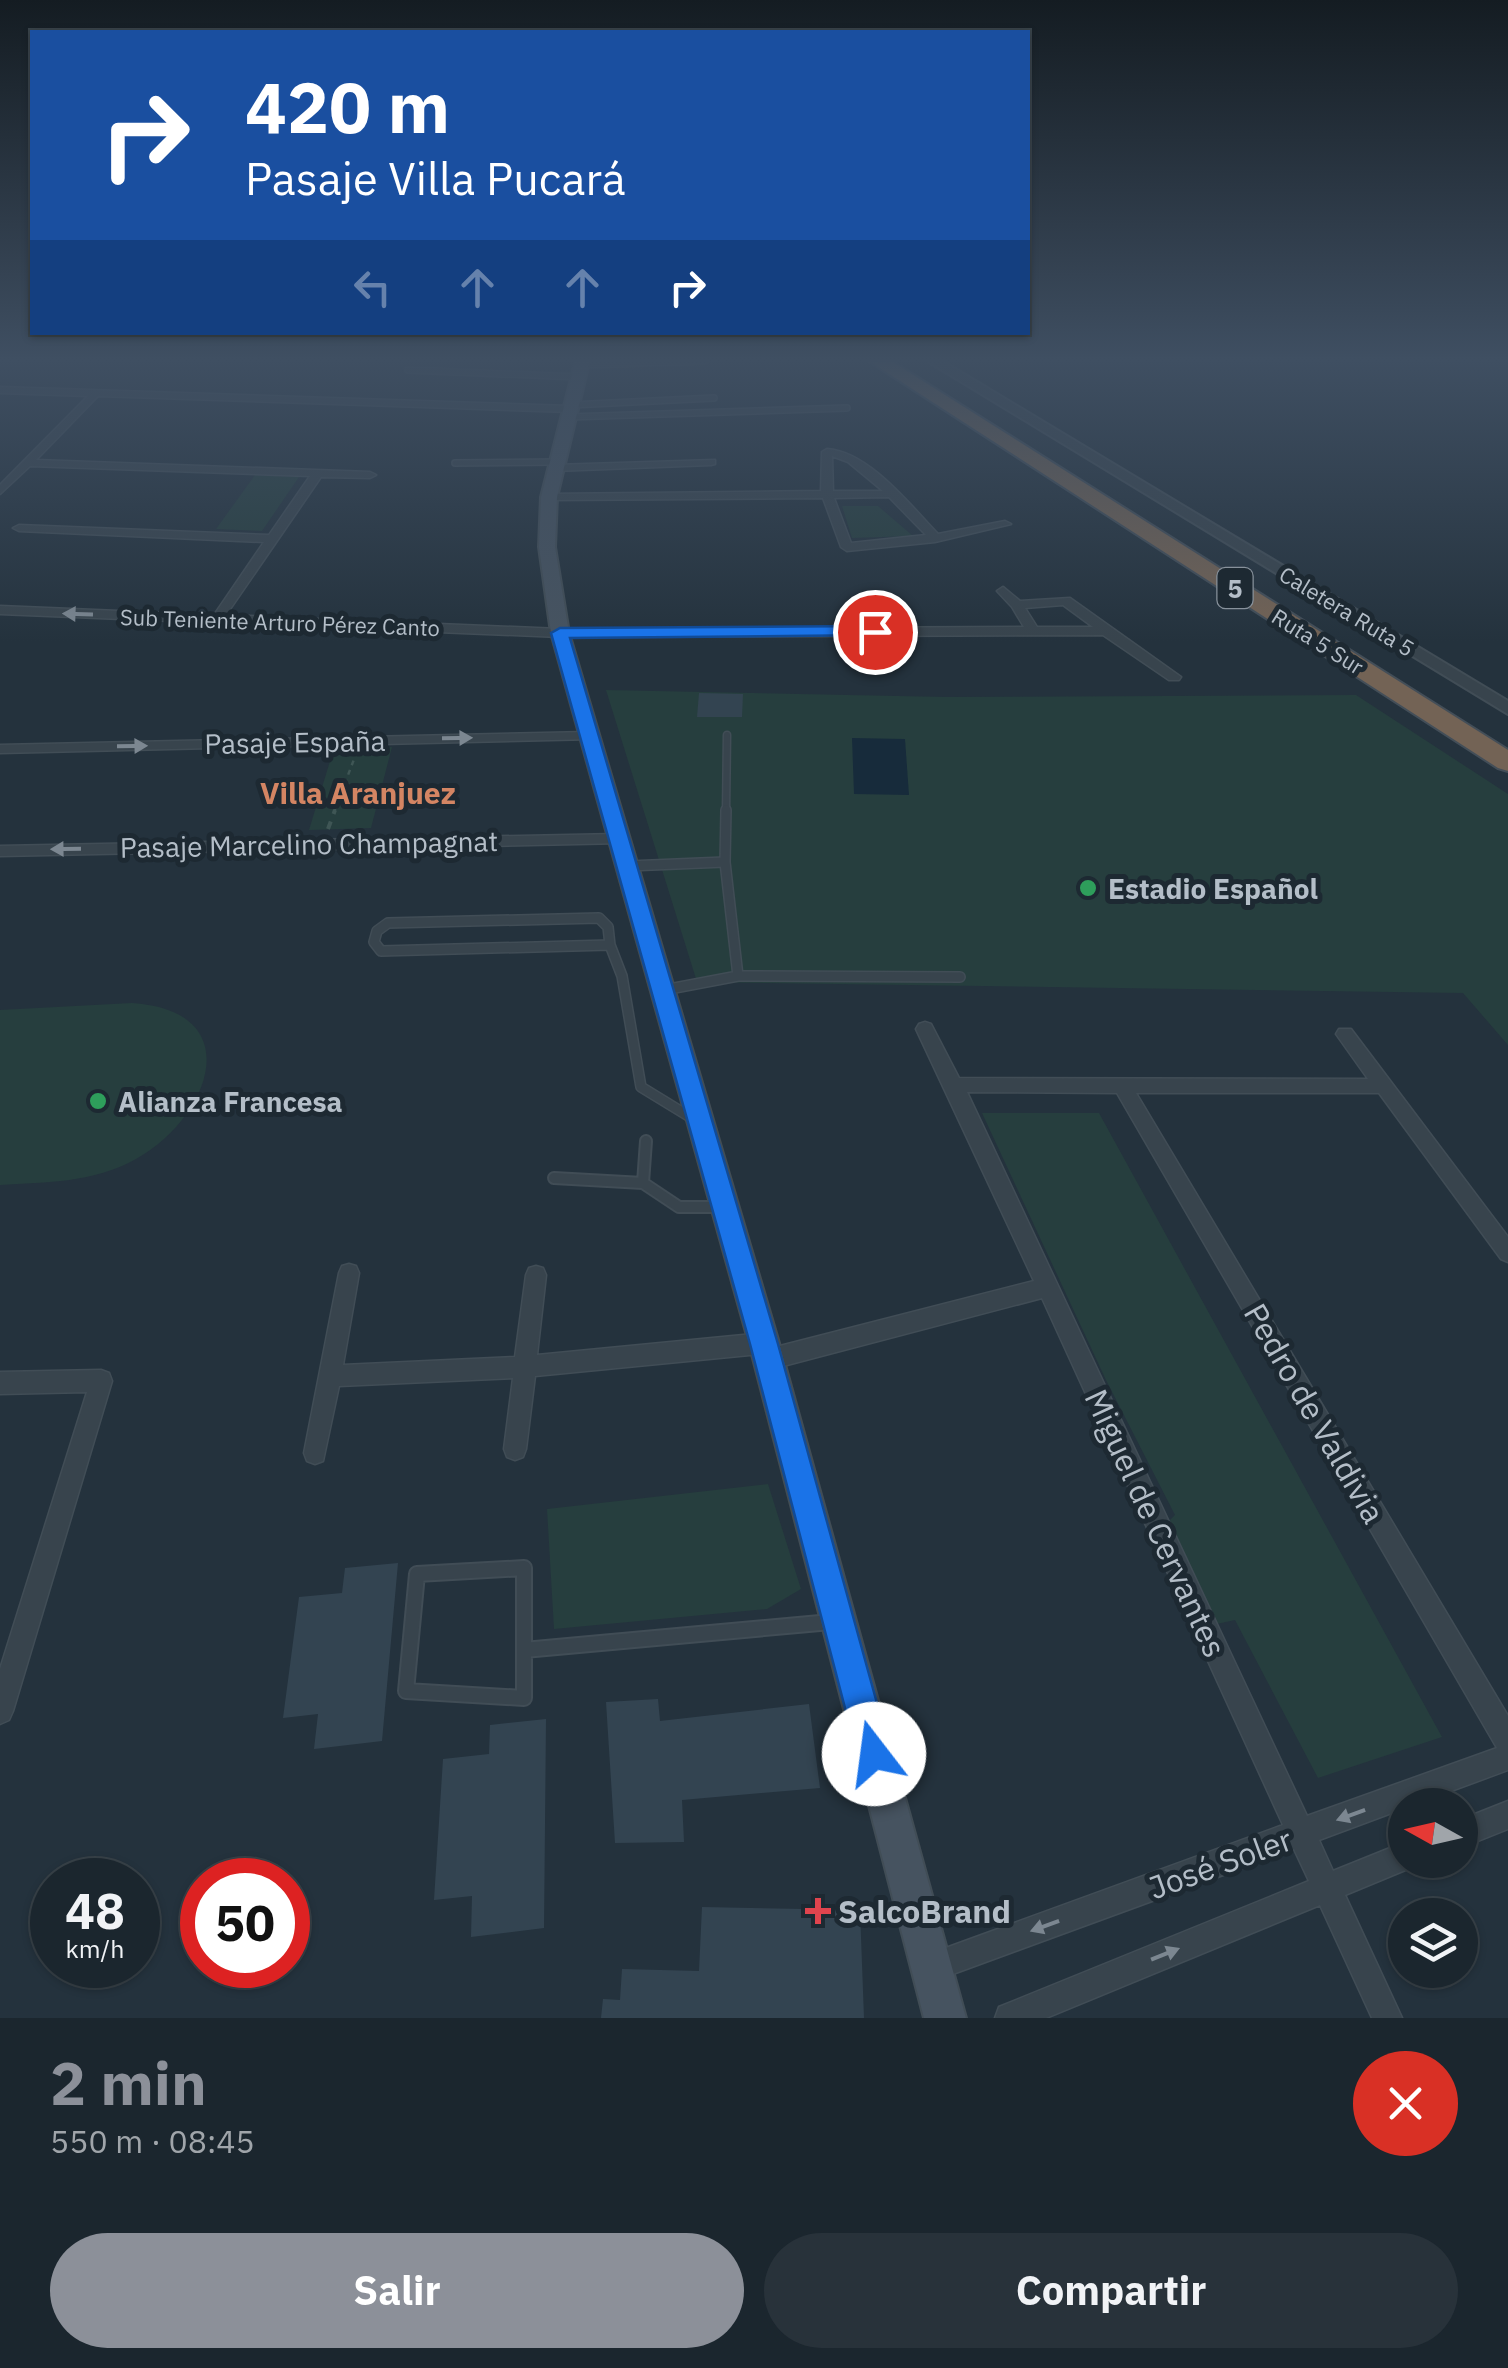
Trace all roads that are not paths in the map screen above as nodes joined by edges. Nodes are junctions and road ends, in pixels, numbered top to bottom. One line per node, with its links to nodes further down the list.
1 (38, 453): 9 (street)
2 (559, 453): 11 (main road)
3 (829, 453): 15 (street)
4 (842, 453): 16 (street)
5 (1026, 453): 35 (highway, Ruta 5 Sur / 5)
6 (1034, 453): 33 (highway, Ruta 5 Sur / 5)
7 (1086, 453): 30 (street, Caletera Ruta 5)
8 (711, 462): 11 (street)
9 (28, 463): 12 (street); 14 (street)
10 (455, 463): 11 (lane)
11 (556, 465): 17 (main road)
12 (317, 474): 13 (street); 21 (street)
13 (370, 475)
14 (0, 491)
15 (827, 492): 16 (street); 17 (street); 20 (street)
16 (894, 494): 20 (street)
17 (549, 498): 28 (main road)
18 (1005, 524): 20 (street)
19 (19, 528): 21 (street)
20 (935, 538)
21 (272, 539): 25 (street)
22 (1003, 591): 23 (street)
23 (1018, 605): 26 (street); 27 (street)
24 (0, 610): 25 (street, Sub Teniente Arturo Pérez Canto, one-way to 24)
25 (217, 620): 28 (street, Sub Teniente Arturo Pérez Canto)
26 (1033, 631): 27 (street, Sub Teniente Arturo Pérez Canto); 28 (street, Sub Teniente Arturo Pérez Canto)
27 (1106, 632): 29 (street)
28 (560, 633): 32 (main road)
29 (1174, 677)
30 (1508, 709)
31 (726, 735): 38 (lane)
32 (589, 736): 34 (street, Pasaje España, one-way to 32); 36 (main road)
33 (1508, 742)
34 (0, 749)
35 (1508, 762)
36 (619, 838): 37 (street, Pasaje Marcelino Champagnat, one-way to 37); 39 (main road)
37 (0, 851)
38 (725, 862): 39 (lane); 41 (lane)
39 (626, 866): 43 (main road)
40 (610, 945): 40 (lane); 49 (lane)
41 (738, 976): 42 (lane); 43 (lane)
42 (960, 977)
43 (662, 990): 49 (main road)
44 (925, 1029): 46 (street, Miguel de Cervantes)
45 (1344, 1034): 48 (street)
46 (954, 1085): 47 (street); 57 (street, Miguel de Cervantes)
47 (1122, 1085): 48 (street); 67 (street, Pedro de Valdivia)
48 (1380, 1086): 54 (street)
49 (700, 1123): 53 (main road)
50 (646, 1141): 52 (lane)
51 (554, 1178): 52 (lane)
52 (642, 1183): 53 (lane)
53 (724, 1206): 58 (main road)
54 (1508, 1253)
55 (349, 1273): 60 (street)
56 (536, 1274): 59 (street)
57 (1046, 1287): 58 (street); 71 (street, Miguel de Cervantes)
58 (766, 1352): 59 (street); 64 (main road)
59 (524, 1367): 60 (street); 62 (street)
60 (330, 1376): 63 (street)
61 (0, 1384): 66 (street)
62 (515, 1448)
63 (316, 1453)
64 (838, 1621): 65 (lane); 74 (main road)
65 (524, 1650): 65 (lane)
66 (0, 1711)
67 (1508, 1741)
68 (1508, 1757): 71 (street, José Soler, one-way to 71)
69 (1508, 1815): 70 (street)
70 (1478, 1827)
71 (1300, 1834): 73 (street, Miguel de Cervantes); 74 (street, José Soler, one-way to 74)
72 (1388, 1863): 73 (street, José Soler)
73 (1326, 1888): 76 (street, José Soler, one-way to 73); 77 (street, Miguel de Cervantes)
74 (931, 1967): 75 (main road)
75 (945, 2018)
76 (1010, 2018)
77 (1387, 2018)

